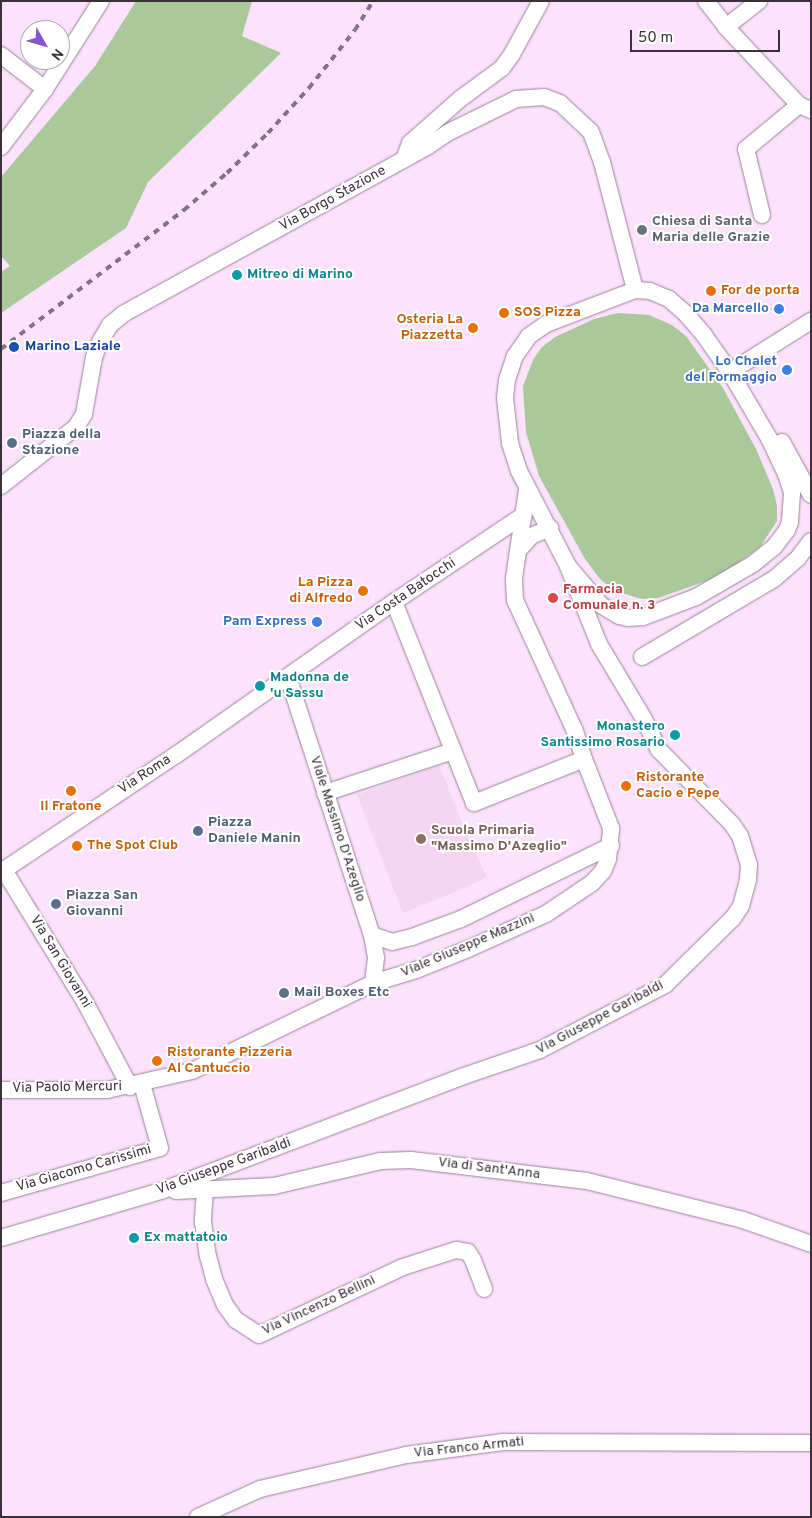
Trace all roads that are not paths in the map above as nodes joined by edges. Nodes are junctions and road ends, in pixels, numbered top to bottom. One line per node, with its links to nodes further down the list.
1 (101, 1): 7 (street)
2 (541, 1): 10 (street)
3 (706, 1): 5 (street)
4 (759, 1): 5 (street)
5 (726, 27): 8 (street)
6 (1, 55): 7 (street)
7 (45, 89): 9 (street)
8 (805, 107): 11 (street)
9 (1, 147)
10 (404, 159): 12 (street, Via Borgo Stazione); 15 (street, Via Borgo Stazione)
11 (762, 215)
12 (635, 290): 14 (street); 16 (street)
13 (811, 321): 14 (street)
14 (735, 369): 17 (street); 22 (street)
15 (1, 486)
16 (527, 490): 18 (street, Viale Giuseppe Mazzini); 19 (street)
17 (811, 495)
18 (524, 515): 21 (street, Viale Giuseppe Mazzini); 23 (street, Via Costa Batocchi)
19 (550, 528): 21 (street); 22 (street)
20 (811, 541): 24 (street)
21 (518, 551): 27 (street, Viale Giuseppe Mazzini)
22 (568, 566): 37 (street, Via Giuseppe Garibaldi)
23 (394, 602): 25 (street, Via Costa Batocchi); 26 (street)
24 (642, 656)
25 (288, 677): 28 (street, Viale Massimo D'Azeglio); 30 (street, Via Roma)
26 (453, 751): 27 (street); 28 (street)
27 (584, 759): 29 (street, Viale Giuseppe Mazzini)
28 (325, 793): 31 (street, Viale Massimo D'Azeglio)
29 (611, 846): 31 (street, Viale Giuseppe Mazzini); 32 (street, Viale Giuseppe Mazzini)
30 (3, 871): 34 (street, Via San Giovanni)
31 (372, 935): 32 (street, Viale Massimo D'Azeglio)
32 (373, 983): 33 (street, Viale Giuseppe Mazzini)
33 (192, 1071): 34 (street, Via Paolo Mercuri)
34 (136, 1085): 35 (street, Via Paolo Mercuri); 38 (street, Via Giacomo Carissimi)
35 (1, 1090)
36 (205, 1190): 37 (street, Via di Sant'Anna); 40 (street, Via di Sant'Anna); 41 (street, Via Vincenzo Bellini)
37 (161, 1191): 39 (street, Via Giuseppe Garibaldi)
38 (1, 1193)
39 (1, 1238)
40 (811, 1244)
41 (484, 1289)
42 (811, 1443): 43 (street, Via Franco Armati)
43 (198, 1517)

